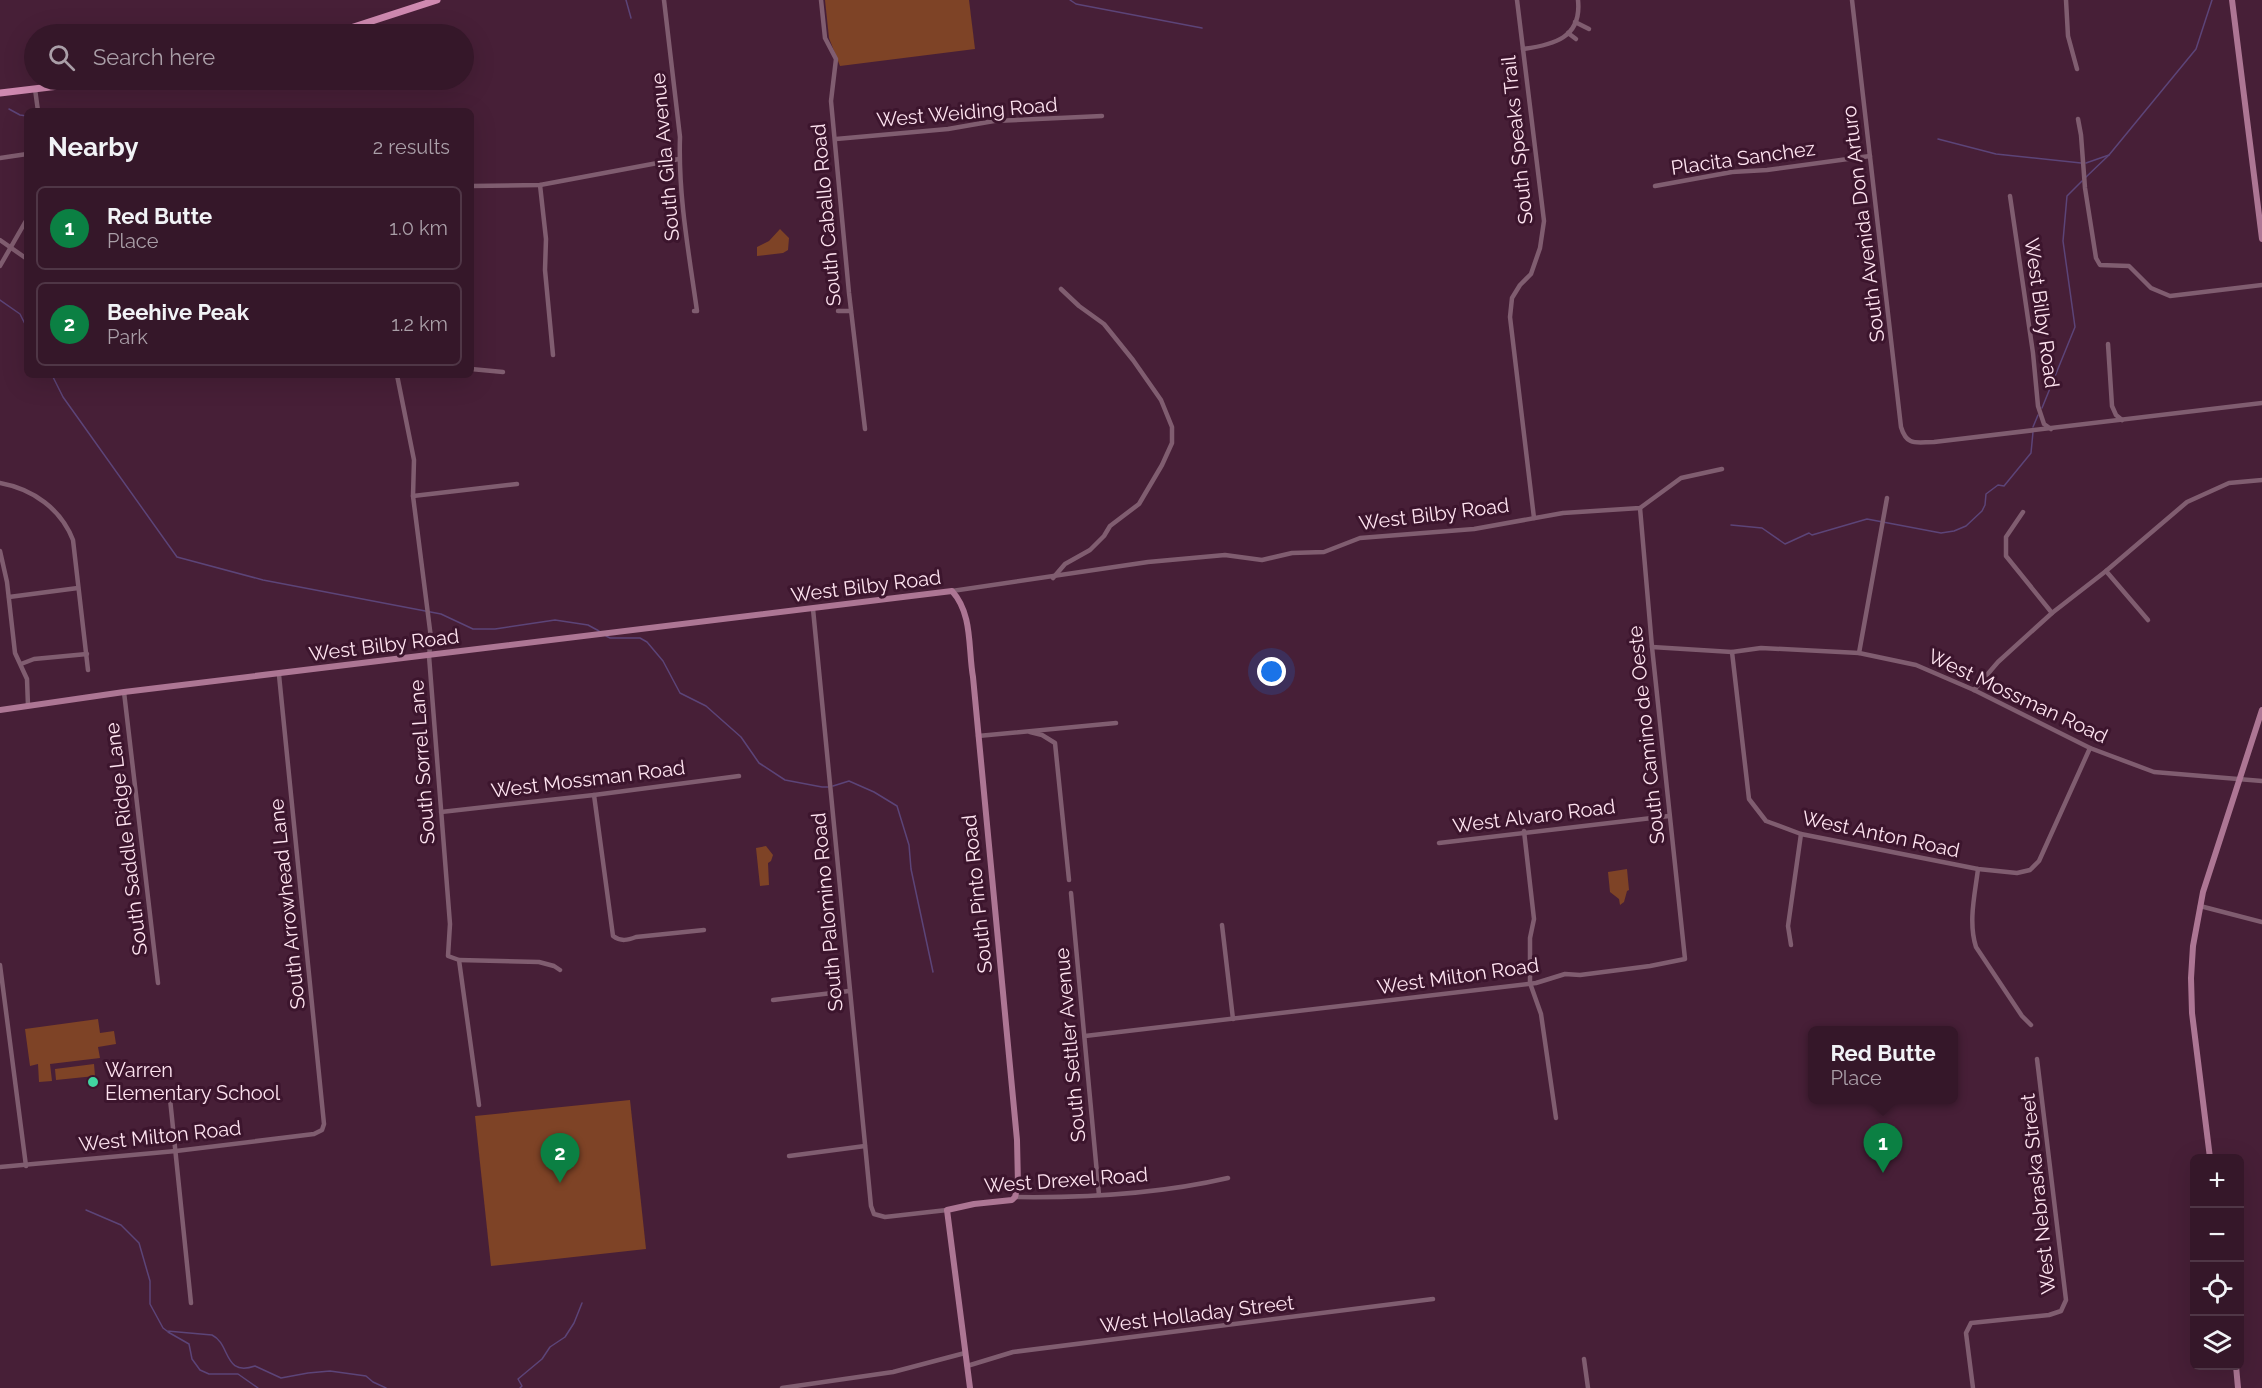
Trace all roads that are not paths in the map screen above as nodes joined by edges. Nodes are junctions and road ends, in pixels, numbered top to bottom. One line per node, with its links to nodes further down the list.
1 (436, 0): 10 (main road)
2 (664, 0): 26 (street, South Gila Avenue)
3 (821, 0): 22 (street, South Caballo Road)
4 (1517, 0): 14 (street, South Speaks Trail)
5 (1578, 0): 9 (street)
6 (1852, 0): 24 (street, South Avenida Don Arturo)
7 (2066, 0): 15 (street)
8 (2232, 0): 32 (street)
9 (1575, 22): 11 (street); 12 (street)
10 (363, 24)
11 (1589, 29)
12 (1568, 33): 13 (street); 14 (street)
13 (1576, 39)
14 (1523, 49): 59 (street, South Speaks Trail)
15 (2077, 69)
16 (26, 90): 18 (main road)
17 (35, 90): 19 (street)
18 (0, 93)
19 (38, 108)
20 (1102, 116): 22 (street, West Weiding Road)
21 (2078, 119): 37 (street)
22 (836, 139): 41 (street, South Caballo Road)
23 (24, 154): 25 (street)
24 (1870, 156): 29 (street, Placita Sanchez); 50 (street, South Avenida Don Arturo)
25 (0, 158)
26 (679, 159): 27 (street); 39 (street, South Gila Avenue)
27 (540, 184): 28 (street); 43 (street)
28 (474, 186)
29 (1655, 186)
30 (2010, 196): 50 (street, West Bilby Road)
31 (24, 224): 34 (street)
32 (2262, 239)
33 (0, 240): 34 (street)
34 (11, 248): 35 (street); 36 (street)
35 (24, 257)
36 (0, 266)
37 (2262, 285)
38 (1061, 289): 62 (street)
39 (696, 311)
40 (838, 311): 41 (street)
41 (851, 311): 49 (street, South Caballo Road)
42 (2108, 344): 48 (street)
43 (553, 355)
44 (474, 369): 45 (street)
45 (502, 372)
46 (398, 378): 55 (street, South Sorrel Lane)
47 (2262, 403): 48 (street)
48 (2122, 420): 50 (street)
49 (865, 429)
50 (2051, 429)
51 (1722, 469): 57 (street)
52 (2262, 480): 61 (street)
53 (0, 483): 63 (street)
54 (517, 484): 55 (street)
55 (413, 496): 73 (street, South Sorrel Lane)
56 (1887, 498): 71 (street)
57 (1640, 508): 59 (street, West Bilby Road); 69 (street, South Camino de Oeste)
58 (2023, 512): 67 (street)
59 (1534, 518): 62 (street, West Bilby Road)
60 (0, 551): 65 (street)
61 (2106, 571): 67 (street); 68 (street)
62 (1053, 578): 64 (street, West Bilby Road)
63 (78, 588): 65 (street); 72 (street)
64 (952, 591): 66 (street, West Bilby Road); 84 (street, South Pinto Road)
65 (9, 597): 74 (street)
66 (813, 609): 73 (street, West Bilby Road); 109 (street, South Palomino Road)
67 (2052, 613): 77 (street)
68 (2148, 620)
69 (1652, 647): 70 (street, West Mossman Road); 91 (street, South Camino de Oeste)
70 (1732, 652): 71 (street, West Mossman Road); 93 (street, West Anton Road)
71 (1859, 653): 77 (street, West Mossman Road)
72 (87, 654): 74 (street); 75 (street)
73 (429, 656): 76 (street, West Bilby Road); 90 (street, South Sorrel Lane)
74 (21, 664): 79 (street)
75 (88, 670)
76 (279, 675): 78 (street, West Bilby Road); 118 (street, South Arrowhead Lane)
77 (1974, 690): 85 (street, West Mossman Road)
78 (124, 692): 79 (street, West Bilby Road); 107 (street, South Saddle Ridge Lane)
79 (28, 706): 80 (street, West Bilby Road)
80 (0, 710)
81 (2262, 710): 87 (street)
82 (1116, 723): 83 (street)
83 (1030, 732): 84 (street); 96 (street)
84 (978, 736): 127 (street, South Pinto Road)
85 (2090, 748): 87 (street, West Mossman Road); 95 (street, West Anton Road)
86 (739, 776): 89 (street, West Mossman Road)
87 (2240, 780): 88 (street, West Mossman Road); 98 (street)
88 (2262, 781)
89 (594, 795): 90 (street, West Mossman Road); 101 (street)
90 (441, 812): 104 (street, South Sorrel Lane)
91 (1669, 816): 92 (street, West Alvaro Road); 103 (street, South Camino de Oeste)
92 (1524, 831): 94 (street, West Alvaro Road); 108 (street)
93 (1801, 834): 95 (street, West Anton Road); 102 (street)
94 (1439, 843)
95 (1978, 868): 112 (street)
96 (1069, 880)
97 (1071, 893): 113 (street, South Settler Avenue)
98 (2200, 906): 99 (street); 121 (street)
99 (2262, 922)
100 (1222, 925): 111 (street)
101 (704, 930)
102 (1791, 945)
103 (1685, 959): 108 (street, West Milton Road)
104 (459, 960): 106 (street); 116 (street, South Sorrel Lane)
105 (0, 965): 123 (street)
106 (560, 970)
107 (158, 983)
108 (1530, 983): 111 (street, West Milton Road); 117 (street)
109 (849, 991): 110 (street); 119 (street, South Palomino Road)
110 (773, 1000)
111 (1233, 1019): 113 (street, West Milton Road)
112 (2031, 1025)
113 (1085, 1036): 126 (street, South Settler Avenue)
114 (2037, 1059): 140 (street, West Nebraska Street)
115 (169, 1089): 120 (street)
116 (479, 1105)
117 (1556, 1118)
118 (321, 1130): 120 (street, West Milton Road)
119 (865, 1146): 122 (street); 129 (street, South Palomino Road)
120 (176, 1151): 123 (street, West Milton Road); 131 (street)
121 (2210, 1154)
122 (789, 1156)
123 (26, 1166): 124 (street, West Milton Road)
124 (0, 1167)
125 (1228, 1178): 126 (street, West Drexel Road)
126 (1099, 1195): 127 (street, West Drexel Road)
127 (1015, 1197): 128 (street, West Drexel Road)
128 (947, 1210): 129 (street, West Drexel Road); 132 (street)
129 (872, 1211)
130 (1433, 1299): 134 (street, West Holladay Street)
131 (191, 1303)
132 (965, 1353): 134 (street); 136 (street)
133 (1584, 1359): 139 (street)
134 (967, 1366): 138 (street)
135 (2236, 1370): 141 (street)
136 (806, 1387): 137 (street)
137 (782, 1388)
138 (970, 1388)
139 (1588, 1388)
140 (1973, 1388)
141 (2238, 1388)

